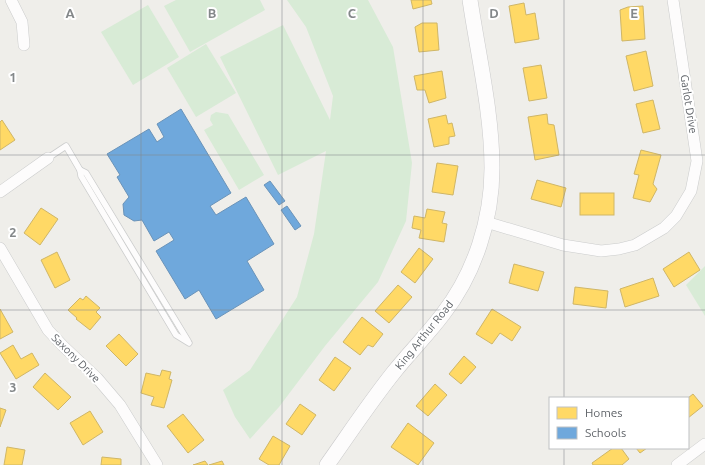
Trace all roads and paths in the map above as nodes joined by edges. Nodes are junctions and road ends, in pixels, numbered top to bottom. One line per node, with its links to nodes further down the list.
1 (11, 0): 4 (street)
2 (470, 0): 8 (street, King Arthur Road)
3 (673, 0): 8 (street, Garlot Drive)
4 (24, 45)
5 (48, 158): 6 (lane); 7 (street)
6 (80, 170): 6 (lane)
7 (0, 192)
8 (486, 222): 12 (street, King Arthur Road)
9 (0, 248): 11 (street, Saxony Drive)
10 (705, 444): 13 (street)
11 (157, 465)
12 (327, 465)
13 (677, 465)

